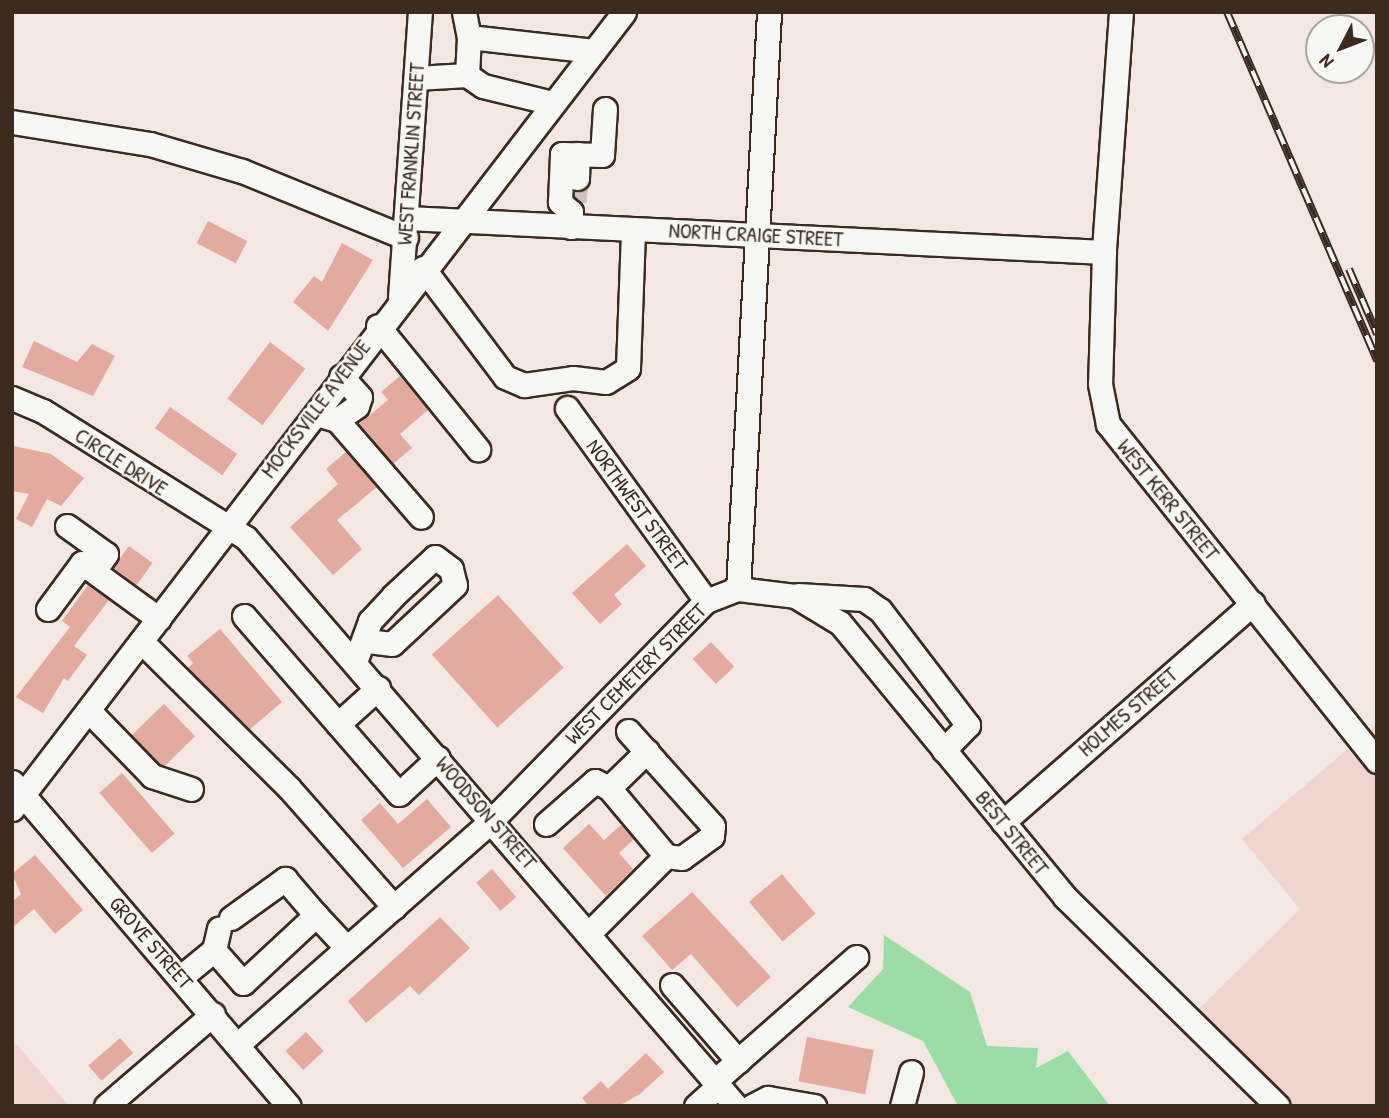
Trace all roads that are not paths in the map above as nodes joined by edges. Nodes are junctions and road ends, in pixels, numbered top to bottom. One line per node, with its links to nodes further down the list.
1 (419, 12): 9 (street, WEST FRANKLIN STREET)
2 (464, 12): 6 (street)
3 (624, 12): 7 (street, MOCKSVILLE AVENUE)
4 (769, 12): 19 (street)
5 (1121, 12): 20 (street, WEST KERR STREET)
6 (469, 37): 7 (street); 8 (street)
7 (594, 51): 10 (street, MOCKSVILLE AVENUE)
8 (467, 75): 9 (street); 10 (street)
9 (416, 78): 17 (street, WEST FRANKLIN STREET)
10 (552, 103): 16 (street, MOCKSVILLE AVENUE)
11 (605, 109): 13 (street)
12 (12, 122): 17 (street, NORTH CRAIGE STREET)
13 (578, 154): 14 (street); 15 (street)
14 (577, 178)
15 (572, 214): 16 (street, NORTH CRAIGE STREET); 18 (street, NORTH CRAIGE STREET)
16 (460, 221): 17 (street, NORTH CRAIGE STREET); 21 (street, MOCKSVILLE AVENUE)
17 (407, 228): 22 (street, WEST FRANKLIN STREET)
18 (633, 229): 19 (street, NORTH CRAIGE STREET); 21 (street)
19 (761, 235): 20 (street, NORTH CRAIGE STREET); 34 (street)
20 (1104, 252): 37 (street, WEST KERR STREET)
21 (423, 268): 22 (street, MOCKSVILLE AVENUE)
22 (400, 297): 23 (street, MOCKSVILLE AVENUE)
23 (378, 326): 24 (street, MOCKSVILLE AVENUE); 29 (street)
24 (341, 376): 27 (street, MOCKSVILLE AVENUE); 28 (street)
25 (12, 398): 32 (street, CIRCLE DRIVE)
26 (567, 408): 36 (street, NORTHWEST STREET)
27 (314, 412): 28 (street); 32 (street, MOCKSVILLE AVENUE)
28 (337, 420): 30 (street)
29 (478, 449)
30 (421, 517)
31 (68, 526): 33 (street)
32 (229, 526): 40 (street, MOCKSVILLE AVENUE); 43 (street, WOODSON STREET)
33 (94, 572): 38 (street); 40 (street)
34 (738, 589): 35 (street, BEST STREET); 36 (street, WEST CEMETERY STREET)
35 (788, 595): 48 (street, BEST STREET); 48 (street)
36 (706, 601): 55 (street, WEST CEMETERY STREET)
37 (1254, 603): 51 (street, WEST KERR STREET); 56 (street, HOLMES STREET)
38 (48, 609)
39 (244, 616): 46 (street)
40 (159, 619): 42 (street, MOCKSVILLE AVENUE)
41 (366, 641): 43 (street)
42 (142, 642): 45 (street, MOCKSVILLE AVENUE); 59 (street)
43 (355, 663): 44 (street, WOODSON STREET)
44 (378, 688): 46 (street); 50 (street, WOODSON STREET)
45 (89, 711): 53 (street); 54 (street, MOCKSVILLE AVENUE)
46 (338, 724): 50 (street)
47 (628, 731): 49 (street)
48 (944, 750): 56 (street, BEST STREET)
49 (647, 751): 52 (street); 58 (street)
50 (438, 758): 55 (street, WOODSON STREET)
51 (1377, 761)
52 (609, 788): 57 (street); 58 (street)
53 (191, 789)
54 (17, 796): 65 (street, GROVE STREET)
55 (492, 820): 59 (street, WEST CEMETERY STREET); 62 (street, WOODSON STREET)
56 (1003, 822): 79 (street, BEST STREET)
57 (546, 824)
58 (666, 856): 62 (street)
59 (394, 907): 63 (street, WEST CEMETERY STREET)
60 (316, 915): 61 (street); 61 (street); 63 (street)
61 (221, 933): 65 (street)
62 (589, 933): 71 (street, WOODSON STREET)
63 (347, 948): 68 (street, WEST CEMETERY STREET)
64 (856, 957): 69 (street)
65 (181, 977): 67 (street, GROVE STREET)
66 (672, 985): 69 (street)
67 (213, 1014): 68 (street, GROVE STREET); 72 (street)
68 (237, 1045): 73 (street, GROVE STREET)
69 (738, 1061): 71 (street)
70 (911, 1072): 78 (street)
71 (717, 1083): 74 (street); 75 (street, WOODSON STREET)
72 (106, 1106)
73 (289, 1106)
74 (696, 1106)
75 (736, 1106)
76 (752, 1106): 77 (street)
77 (814, 1106)
78 (902, 1106)
79 (1278, 1106)

